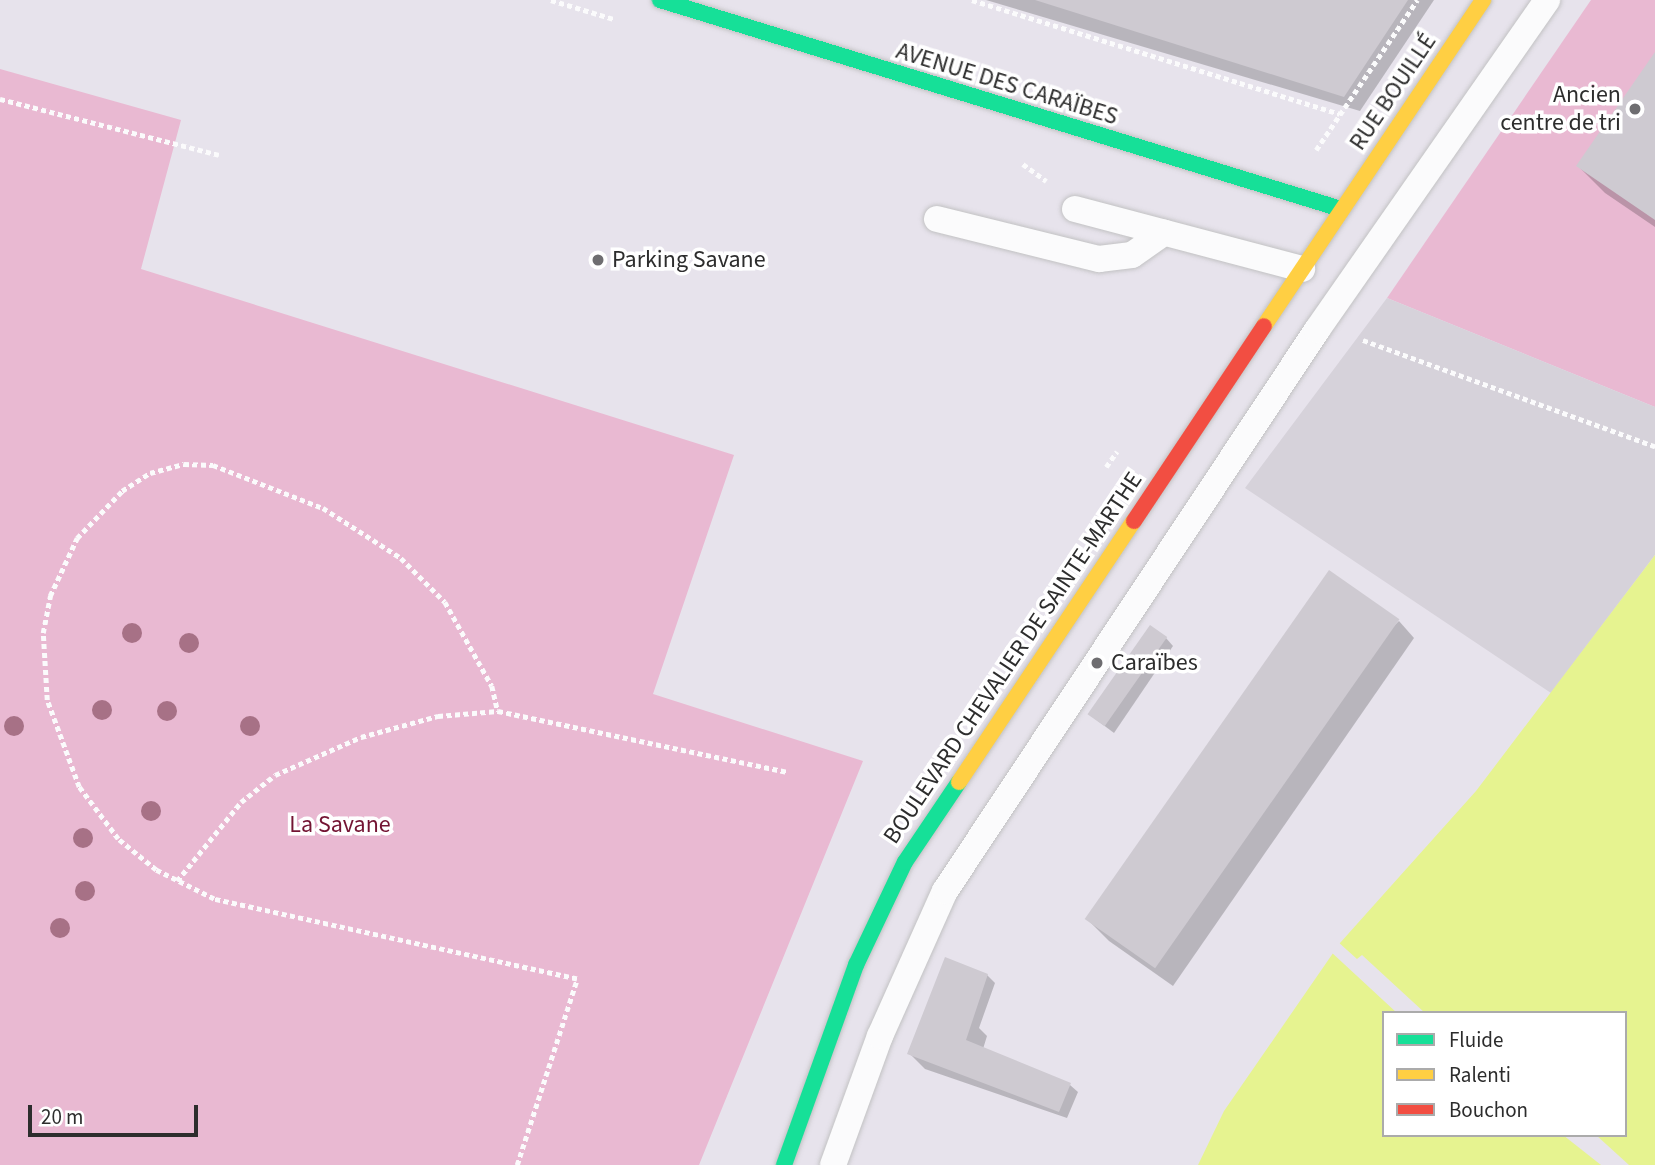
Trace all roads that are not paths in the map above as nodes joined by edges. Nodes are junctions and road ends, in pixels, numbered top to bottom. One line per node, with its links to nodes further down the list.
1 (660, 0): 5 (main road, AVENUE DES CARAÏBES)
2 (1483, 0): 5 (main road, RUE BOUILLÉ)
3 (1547, 0): 10 (lane)
4 (1075, 209): 7 (lane)
5 (1342, 209): 8 (main road, BOULEVARD CHEVALIER DE SAINTE-MARTHE)
6 (937, 219): 7 (lane)
7 (1164, 233): 8 (lane)
8 (1302, 269): 9 (main road, BOULEVARD CHEVALIER DE SAINTE-MARTHE)
9 (784, 1165)
10 (833, 1165)

